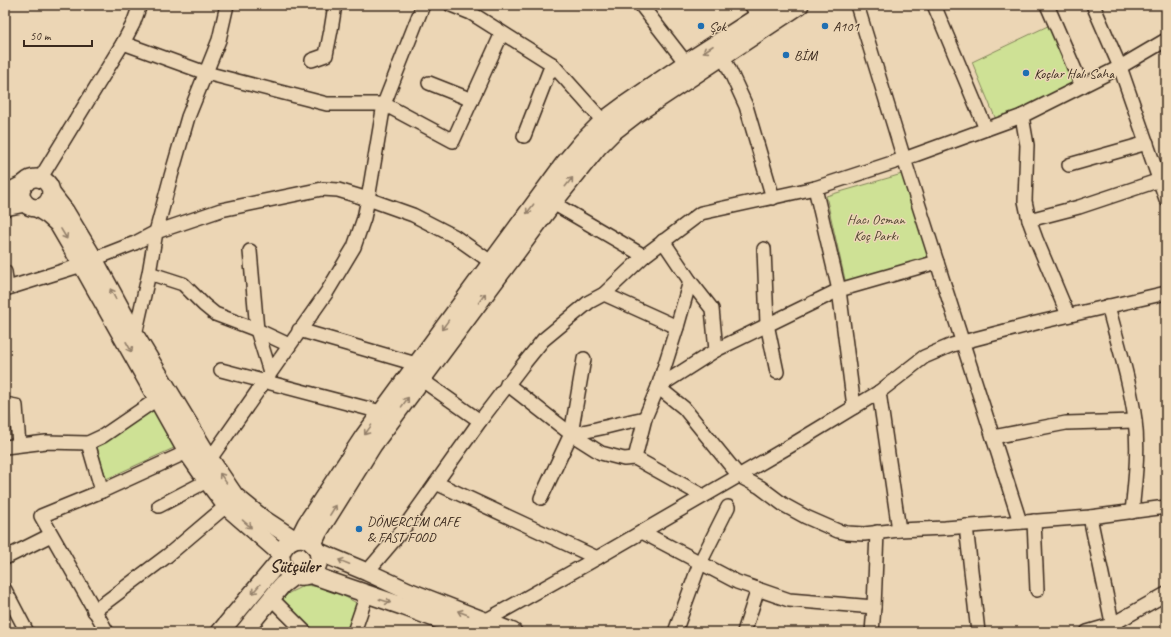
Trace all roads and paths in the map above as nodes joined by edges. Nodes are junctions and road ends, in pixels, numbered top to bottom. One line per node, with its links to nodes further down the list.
1 (140, 5): 16 (street)
2 (227, 5): 22 (street)
3 (335, 5): 18 (street)
4 (423, 5): 26 (street)
5 (451, 5): 14 (street)
6 (641, 5): 19 (street)
7 (776, 5): 13 (main road)
8 (800, 5): 17 (main road)
9 (857, 5): 32 (street)
10 (934, 5): 29 (street)
11 (1047, 5): 24 (street)
12 (1093, 5): 21 (street)
13 (755, 11): 19 (main road, one-way to 19)
14 (502, 33): 20 (street); 25 (street)
15 (1166, 40): 21 (street)
16 (123, 43): 22 (street); 35 (street)
17 (723, 56): 39 (street); 42 (main road, one-way to 17)
18 (312, 60)
19 (686, 63): 28 (main road)
20 (552, 64): 28 (street); 30 (street)
21 (1120, 67): 24 (street); 31 (street)
22 (206, 73): 26 (street); 46 (street)
23 (428, 84): 25 (street)
24 (1082, 86): 27 (street)
25 (472, 100): 26 (street)
26 (384, 104): 41 (street)
27 (1022, 116): 29 (street); 45 (street)
28 (603, 122): 52 (main road, one-way to 52)
29 (986, 129): 32 (street)
30 (524, 136)
31 (1147, 143): 33 (street); 34 (street)
32 (904, 158): 36 (street); 53 (street)
33 (1069, 165)
34 (1161, 175): 40 (street); 45 (street)
35 (33, 181): 37 (main road); 38 (main road); 43 (main road)
36 (815, 188): 39 (street); 58 (street)
37 (51, 193): 43 (main road); 51 (main road)
38 (5, 194)
39 (773, 198): 47 (street)
40 (1166, 198)
41 (368, 199): 46 (street); 52 (street); 66 (street)
42 (552, 203): 50 (street); 73 (main road, one-way to 42)
43 (31, 206): 44 (main road); 51 (main road, one-way to 51)
44 (5, 207)
45 (1029, 220): 62 (street)
46 (156, 232): 51 (street); 55 (street)
47 (663, 241): 50 (street); 56 (street)
48 (764, 249): 63 (street)
49 (250, 251): 65 (street)
50 (644, 256): 60 (street)
51 (88, 262): 57 (street); 67 (main road, one-way to 51); 79 (main road, one-way to 79)
52 (491, 262): 73 (main road, one-way to 73)
53 (937, 262): 58 (street); 68 (street)
54 (5, 272): 57 (street)
55 (149, 273): 65 (street); 67 (street)
56 (690, 281): 64 (street); 70 (street)
57 (6, 288)
58 (839, 290): 63 (street); 81 (street)
59 (1166, 293): 61 (street)
60 (604, 294): 64 (street); 76 (street)
61 (1108, 306): 62 (street); 84 (street)
62 (1068, 315): 68 (street)
63 (767, 324): 70 (street); 74 (street)
64 (677, 327): 77 (street)
65 (257, 330): 69 (street); 75 (street)
66 (299, 330): 69 (street); 73 (street)
67 (135, 335): 93 (main road)
68 (963, 342): 78 (street); 87 (street)
69 (289, 346): 75 (street)
70 (716, 350): 77 (street)
71 (584, 359): 86 (street)
72 (221, 370): 75 (street)
73 (419, 372): 82 (main road); 85 (street); 113 (main road, one-way to 73)
74 (777, 372)
75 (267, 377): 82 (street); 93 (street)
76 (508, 384): 85 (street); 86 (street)
77 (658, 387): 83 (street); 94 (street)
78 (879, 392): 81 (street); 109 (street)
79 (157, 399): 88 (street); 91 (main road)
80 (5, 404): 89 (street)
81 (854, 407): 94 (street)
82 (381, 412): 113 (main road, one-way to 113)
83 (645, 418): 86 (street); 92 (street)
84 (1135, 420): 87 (street); 104 (street)
85 (480, 421): 96 (street)
86 (571, 434): 92 (street); 99 (street)
87 (993, 437): 107 (street)
88 (88, 443): 89 (street); 97 (street)
89 (19, 445): 90 (street)
90 (5, 446)
91 (187, 452): 95 (main road); 97 (street)
92 (635, 458): 98 (street)
93 (210, 459): 113 (main road, one-way to 93)
94 (738, 476): 98 (street); 111 (street)
95 (207, 480): 100 (street); 101 (main road)
96 (436, 482): 116 (street); 118 (street)
97 (102, 491): 112 (street)
98 (703, 496): 110 (street)
99 (541, 498)
100 (159, 506)
101 (226, 506): 114 (main road, one-way to 114); 127 (street)
102 (728, 507): 117 (street)
103 (1166, 507): 104 (street)
104 (1132, 512): 105 (street)
105 (1090, 517): 106 (street); 129 (street)
106 (1034, 521): 107 (street); 122 (street)
107 (1020, 522): 108 (street)
108 (966, 526): 109 (street); 141 (street)
109 (899, 530): 111 (street)
110 (642, 532): 116 (street); 117 (street)
111 (877, 532): 126 (street)
112 (51, 535): 115 (street); 127 (street)
113 (306, 543): 114 (main road); 118 (main road, one-way to 113); 119 (main road)
114 (281, 556): 119 (main road); 132 (main road, one-way to 132)
115 (5, 558)
116 (597, 558): 128 (street)
117 (700, 563): 120 (street); 138 (street)
118 (368, 572): 128 (main road, one-way to 118)
119 (302, 575): 123 (main road); 125 (main road)
120 (758, 589): 126 (street); 139 (street)
121 (5, 590): 130 (street)
122 (1037, 590)
123 (367, 594): 135 (street); 136 (main road, one-way to 136)
124 (1166, 594): 129 (street)
125 (271, 598): 133 (main road); 134 (street)
126 (874, 607): 140 (street)
127 (94, 611): 131 (street)
128 (485, 621): 137 (main road)
129 (1113, 628): 142 (street)
130 (27, 632)
131 (107, 632)
132 (220, 632)
133 (244, 632)
134 (306, 632)
135 (354, 632)
136 (471, 632)
137 (512, 632)
138 (675, 632)
139 (744, 632)
140 (872, 632)
141 (978, 632)
142 (1087, 632)

